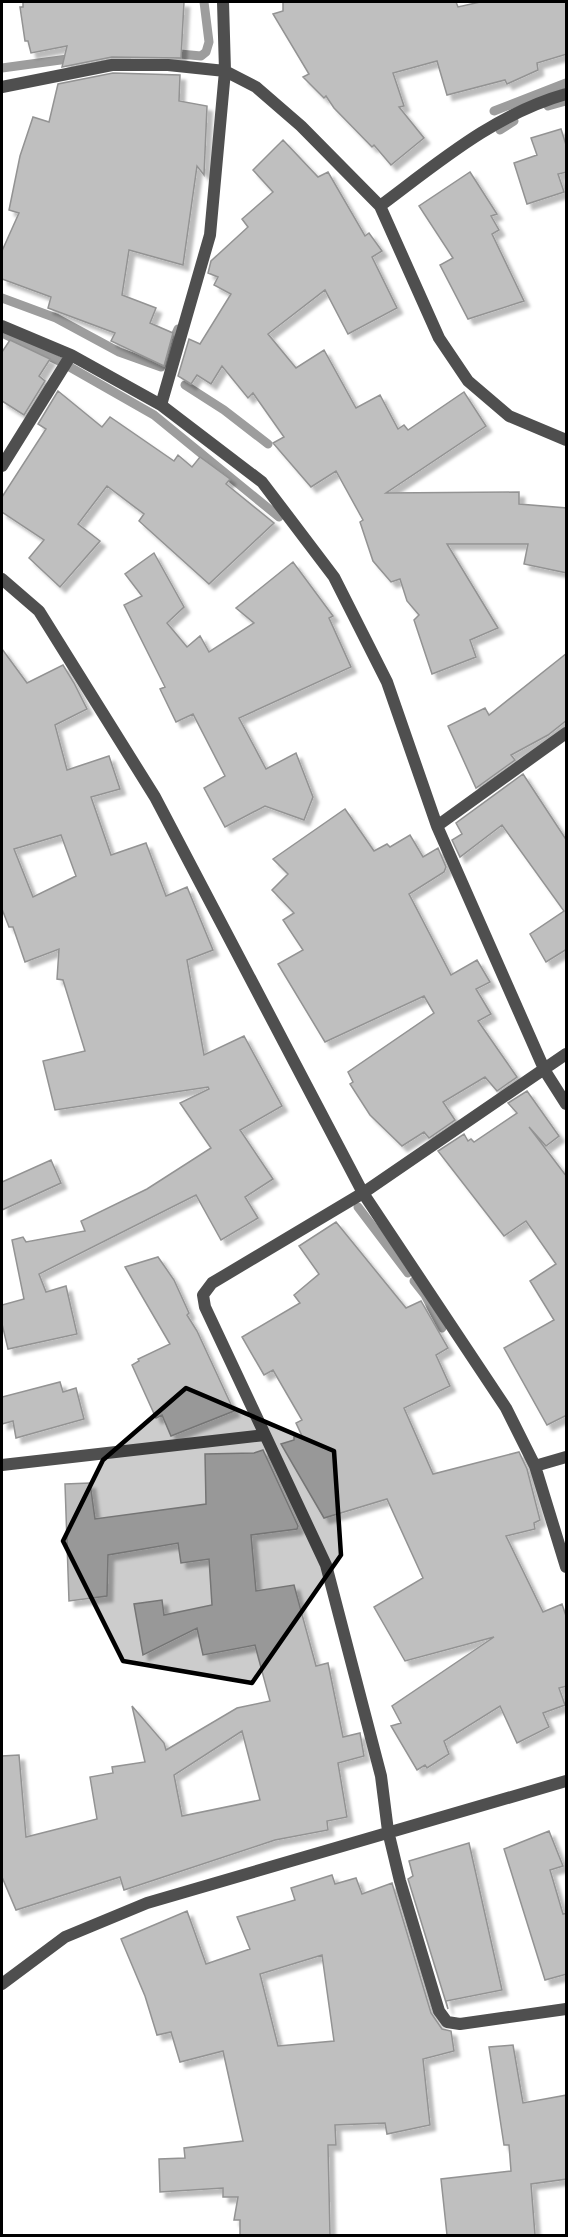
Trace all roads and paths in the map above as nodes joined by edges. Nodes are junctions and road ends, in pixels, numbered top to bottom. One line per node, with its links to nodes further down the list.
1 (223, 2): 2 (street)
2 (225, 71): 3 (street); 5 (street); 8 (street)
3 (2, 87)
4 (567, 94): 5 (street)
5 (380, 206): 9 (street)
6 (2, 326): 7 (street)
7 (71, 355): 8 (street); 10 (street)
8 (161, 405): 13 (street)
9 (567, 440)
10 (2, 466)
11 (2, 579): 17 (street)
12 (567, 733): 13 (street)
13 (437, 826): 15 (street)
14 (567, 1054): 15 (street)
15 (545, 1071): 16 (street); 17 (street)
16 (567, 1104)
17 (363, 1193): 18 (street); 21 (street)
18 (265, 1435): 20 (street); 24 (street)
19 (567, 1457): 21 (street)
20 (2, 1465)
21 (535, 1466): 22 (street)
22 (567, 1567)
23 (567, 1780): 24 (street)
24 (388, 1831): 25 (street); 26 (street)
25 (2, 1984)
26 (567, 2009)

